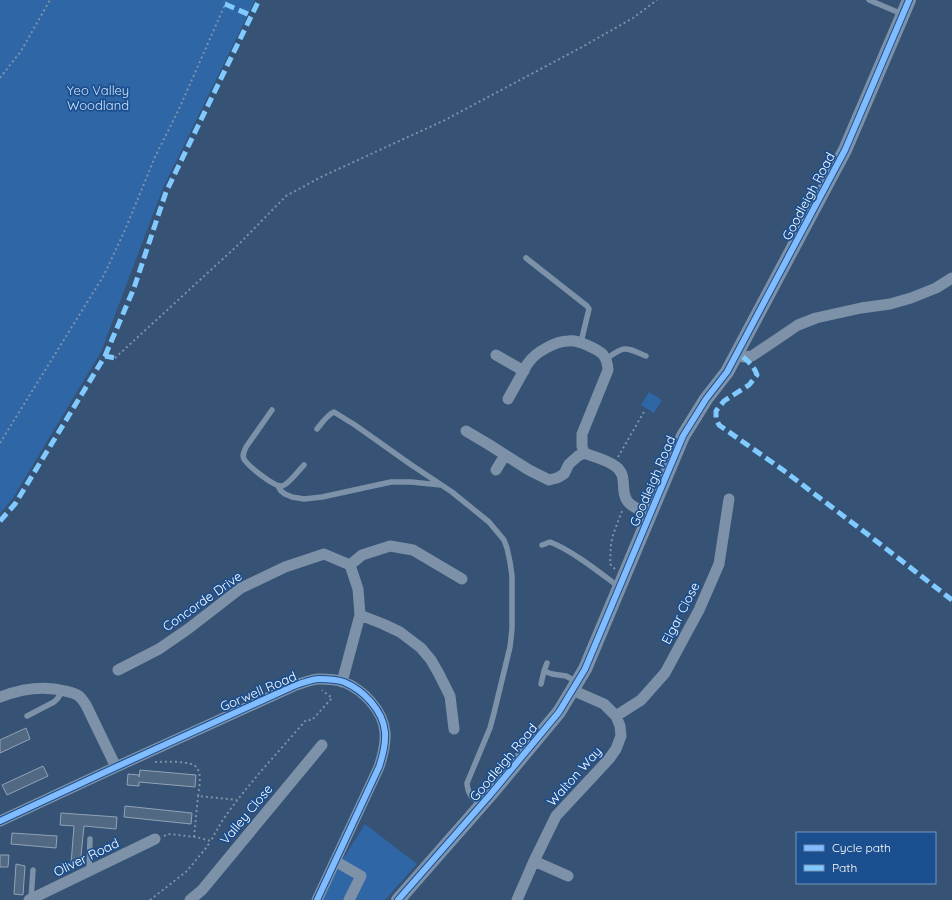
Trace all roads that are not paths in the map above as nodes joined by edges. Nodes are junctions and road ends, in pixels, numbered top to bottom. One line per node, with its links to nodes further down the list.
1 (869, 0): 3 (lane)
2 (909, 0): 3 (street, Goodleigh Road)
3 (903, 14): 7 (street, Goodleigh Road)
4 (526, 258): 6 (lane)
5 (952, 278): 7 (street)
6 (581, 342): 10 (street); 11 (street)
7 (736, 354): 23 (street, Goodleigh Road)
8 (496, 355): 11 (street)
9 (646, 356): 10 (lane)
10 (606, 359): 16 (street)
11 (524, 371): 12 (street)
12 (508, 399)
13 (272, 410): 20 (lane)
14 (317, 429): 21 (lane)
15 (466, 432): 17 (street)
16 (584, 453): 17 (street); 23 (street)
17 (506, 455): 19 (street)
18 (304, 465): 20 (lane)
19 (496, 470)
20 (278, 486): 21 (lane)
21 (443, 486): 42 (lane)
22 (729, 499): 38 (street, Elgar Close)
23 (650, 515): 27 (street, Goodleigh Road)
24 (542, 545): 27 (lane)
25 (350, 565): 26 (street); 28 (street); 30 (street, Concorde Drive)
26 (462, 579)
27 (621, 581): 34 (street, Goodleigh Road)
28 (360, 615): 32 (street); 39 (street)
29 (547, 663): 31 (lane)
30 (118, 670)
31 (544, 671): 33 (lane); 34 (lane)
32 (342, 682): 41 (street, Gorwell Road); 46 (street, Gorwell Road)
33 (541, 684)
34 (574, 686): 38 (street); 42 (street, Goodleigh Road)
35 (63, 690): 36 (street); 37 (lane); 41 (street)
36 (0, 697)
37 (27, 716)
38 (616, 716): 47 (street, Walton Way)
39 (454, 729)
40 (322, 745): 52 (street, Valley Close)
41 (116, 767): 43 (street, Gorwell Road)
42 (482, 805): 55 (street, Goodleigh Road)
43 (0, 821)
44 (90, 838): 49 (lane)
45 (155, 839): 49 (street, Oliver Road)
46 (335, 861): 53 (street, Gorwell Road); 54 (street)
47 (534, 861): 50 (street); 56 (street, Walton Way)
48 (33, 870): 51 (lane)
49 (89, 871): 51 (street, Oliver Road)
50 (568, 876)
51 (30, 900)
52 (190, 900)
53 (317, 900)
54 (349, 900)
55 (398, 900)
56 (517, 900)

